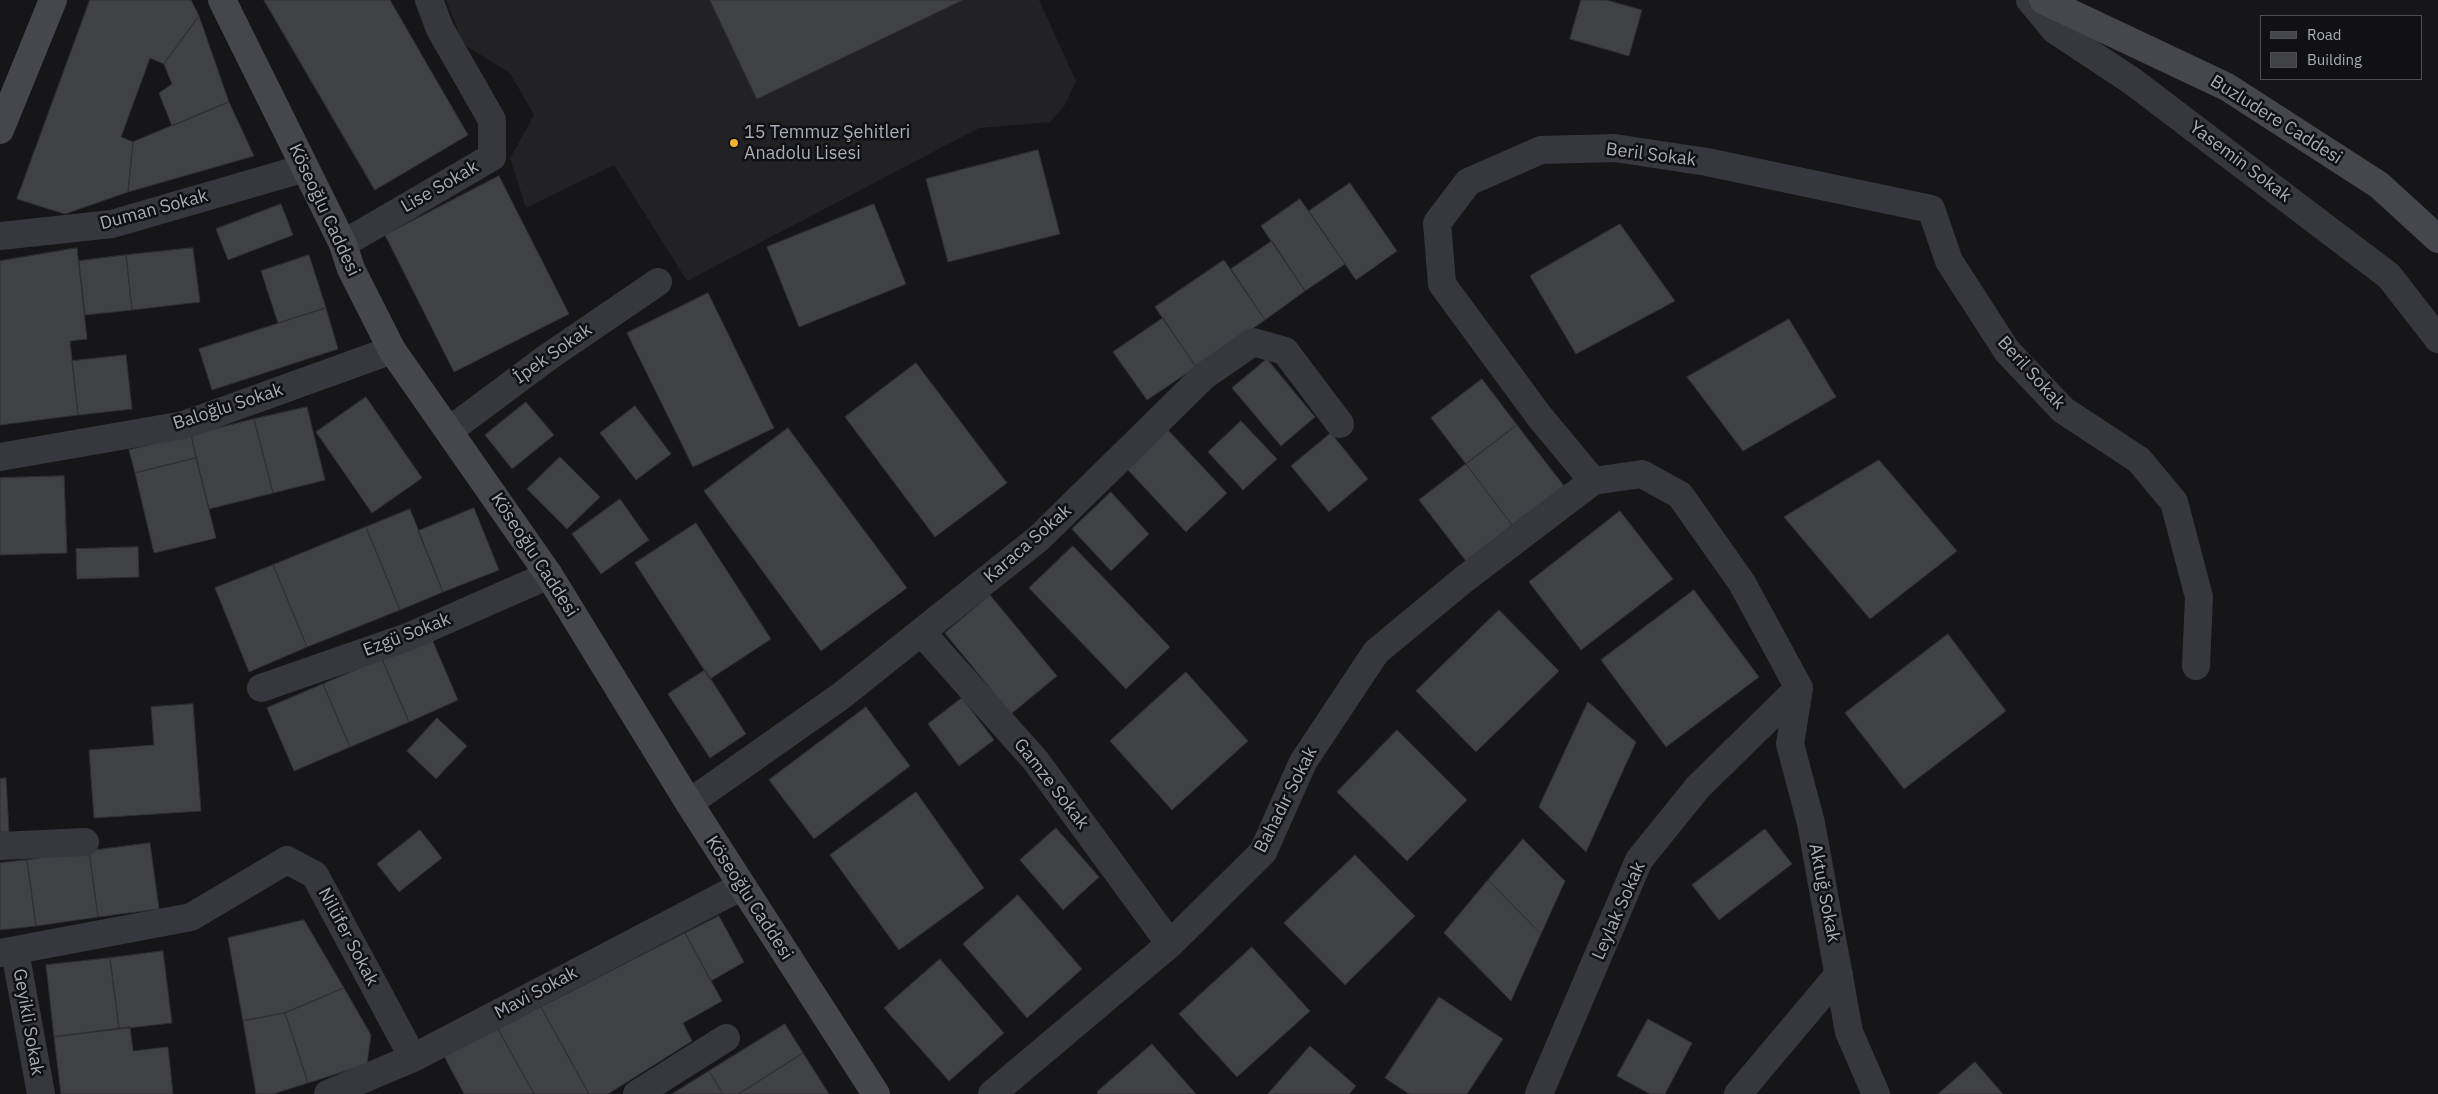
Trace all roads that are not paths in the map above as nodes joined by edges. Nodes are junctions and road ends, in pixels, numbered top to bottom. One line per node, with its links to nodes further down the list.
1 (53, 0): 6 (street)
2 (222, 0): 7 (street, Köseoğlu Caddesi)
3 (429, 0): 10 (street, Lise Sokak)
4 (2030, 0): 12 (street, Yasemin Sokak)
5 (2043, 0): 9 (street, Buzludere Caddesi)
6 (0, 130)
7 (306, 168): 8 (street, Duman Sokak); 10 (street, Köseoğlu Caddesi)
8 (0, 236)
9 (2438, 239)
10 (343, 244): 13 (street, Köseoğlu Caddesi)
11 (658, 282): 15 (street, İpek Sokak)
12 (2438, 339)
13 (392, 350): 15 (street, Köseoğlu Caddesi); 16 (street, Baloğlu Sokak)
14 (1340, 424): 19 (street, Karaca Sokak)
15 (450, 430): 18 (street, Köseoğlu Caddesi)
16 (0, 457)
17 (1594, 482): 20 (street, Beril Sokak); 22 (street); 27 (street, Bahadır Sokak)
18 (549, 575): 21 (street, Ezgü Sokak); 23 (street, Köseoğlu Caddesi)
19 (922, 632): 23 (street, Karaca Sokak); 27 (street, Gamze Sokak)
20 (2196, 666)
21 (261, 688)
22 (1799, 688): 29 (street, Aktuğ Sokak); 37 (street, Leylak Sokak)
23 (689, 803): 26 (street, Köseoğlu Caddesi)
24 (85, 842): 25 (street)
25 (0, 846)
26 (742, 886): 31 (street, Mavi Sokak); 35 (street, Köseoğlu Caddesi)
27 (1170, 944): 36 (street, Bahadır Sokak)
28 (8, 952): 31 (street, Nilüfer Sokak); 32 (street, Geyikli Sokak)
29 (1839, 974): 38 (street); 39 (street, Aktuğ Sokak)
30 (726, 1038): 34 (street)
31 (413, 1058): 33 (street, Mavi Sokak)
32 (41, 1094)
33 (328, 1094)
34 (638, 1094)
35 (876, 1094)
36 (992, 1094)
37 (1539, 1094)
38 (1738, 1094)
39 (1876, 1094)

